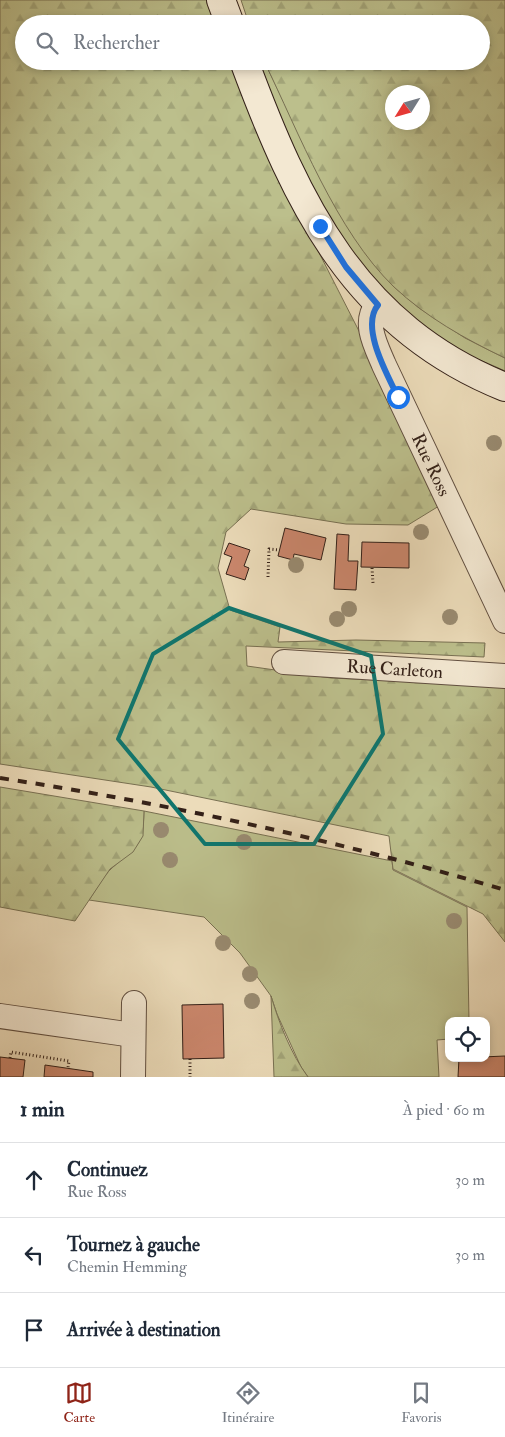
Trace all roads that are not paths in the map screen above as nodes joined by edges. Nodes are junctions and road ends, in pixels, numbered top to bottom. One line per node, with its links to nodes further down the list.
1 (221, 0): 2 (street)
2 (227, 15)
3 (248, 70): 4 (street)
4 (378, 305): 5 (street); 6 (street, Rue Ross)
5 (505, 387)
6 (505, 621)
7 (284, 662): 8 (street, Rue Carleton)
8 (505, 676)
9 (134, 1003): 11 (street)
10 (0, 1016): 11 (street)
11 (133, 1035): 12 (street)
12 (133, 1077)

